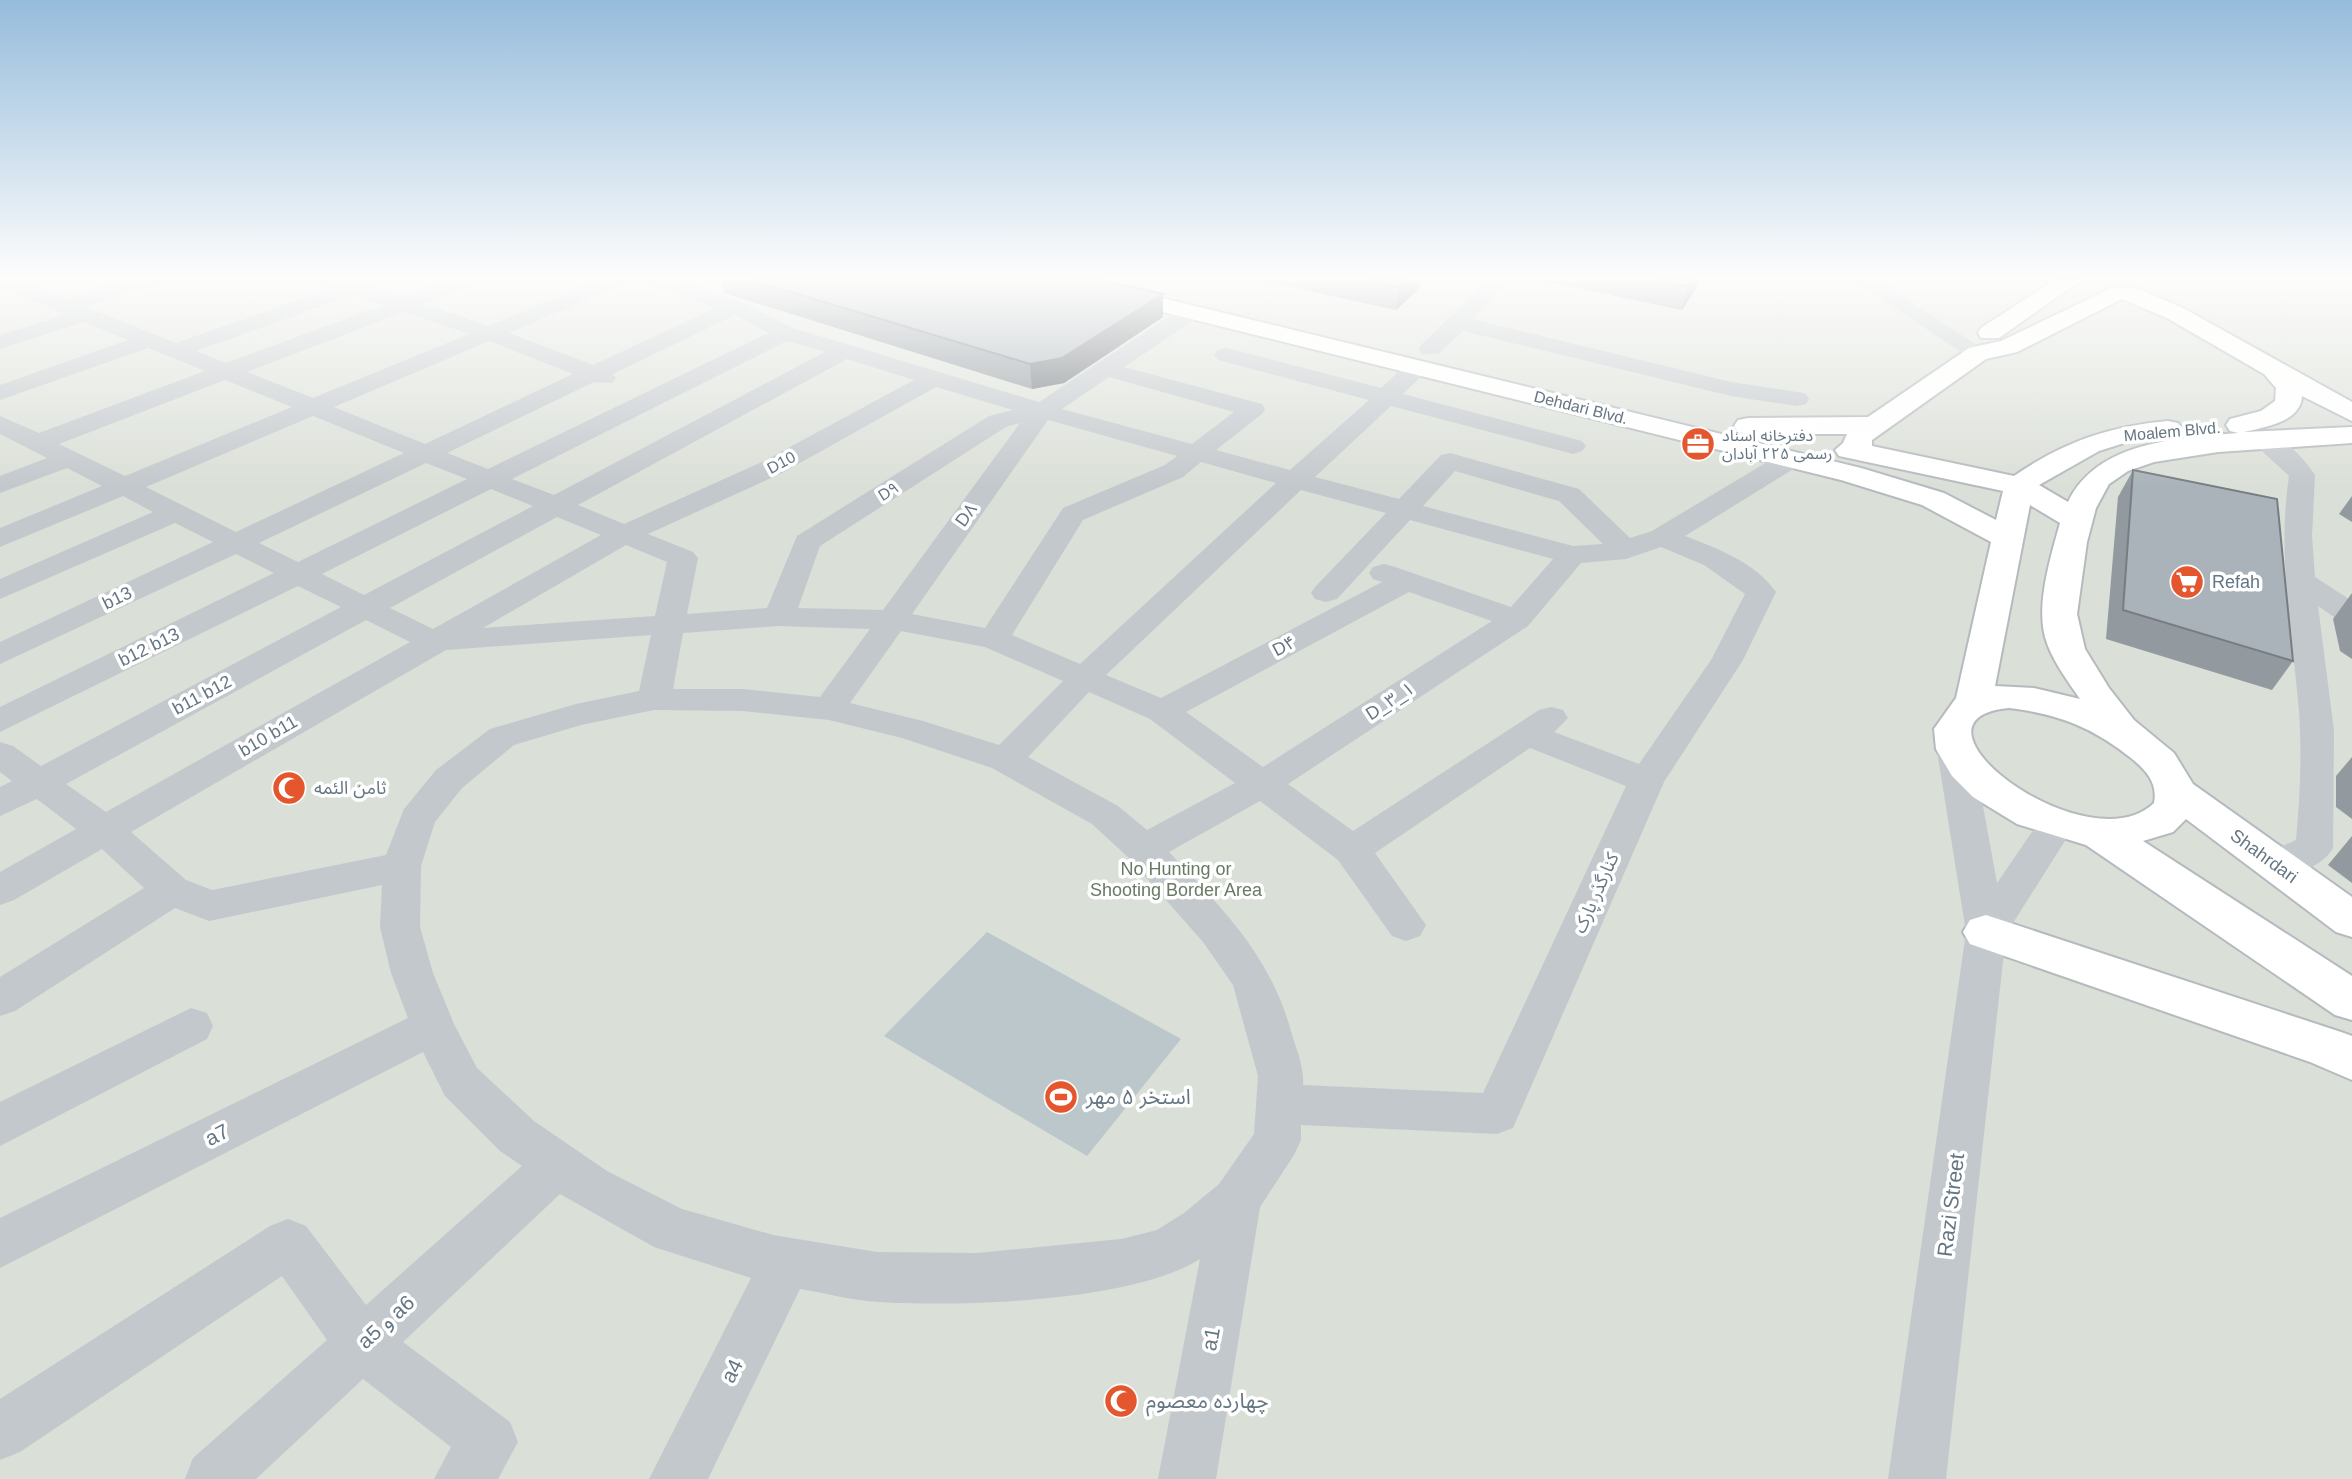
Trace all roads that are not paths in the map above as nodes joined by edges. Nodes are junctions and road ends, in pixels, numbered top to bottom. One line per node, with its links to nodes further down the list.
1 (123, 349): 31 (street)
2 (170, 349): 19 (street)
3 (181, 349): 19 (street)
4 (283, 349): 26 (street)
5 (450, 349): 36 (street)
6 (530, 349): 27 (street)
7 (644, 349): 27 (street, b13)
8 (752, 349): 32 (street, b12 b13)
9 (838, 349): 20 (street)
10 (1135, 349): 25 (street)
11 (1379, 349): 23 (main road, Dehdari Blvd.)
12 (1392, 349): 23 (main road, Dehdari Blvd.)
13 (1433, 349): 23 (street)
14 (1566, 349): 34 (street)
15 (1972, 349): 21 (street)
16 (1979, 349): 21 (main road)
17 (1998, 349): 21 (main road)
18 (2246, 349): 24 (main road)
19 (175, 351): 26 (street)
20 (845, 351): 29 (street); 39 (street, b11 b12)
21 (1978, 353): 41 (main road)
22 (1226, 355): 33 (street)
23 (1424, 358): 28 (main road, Dehdari Blvd.); 33 (street)
24 (2281, 367): 30 (main road); 35 (main road); 40 (main road); 43 (main road)
25 (1105, 369): 37 (street); 49 (street)
26 (225, 371): 36 (street); 44 (street)
27 (592, 373): 32 (street); 47 (street, b13)
28 (1497, 376): 38 (main road, Dehdari Blvd.); 42 (main road, Dehdari Blvd.)
29 (934, 378): 37 (street); 62 (street, D10)
30 (2352, 388)
31 (0, 393)
32 (654, 397): 39 (street); 52 (street, b12 b13)
33 (1388, 397): 46 (street); 53 (street)
34 (1797, 399)
35 (2352, 401)
36 (312, 407): 47 (street); 55 (street)
37 (1042, 411): 49 (street); 77 (street, D۹); 79 (street, D۸)
38 (1598, 412): 46 (street); 51 (main road, Dehdari Blvd.)
39 (695, 413): 58 (street, b11 b12)
40 (2352, 415): 43 (main road, Moalem Blvd.)
41 (1872, 425): 42 (main road); 48 (main road)
42 (1748, 426): 48 (main road, Dehdari Blvd.)
43 (2252, 433): 45 (main road, Moalem Blvd.); 57 (main road, Moalem Blvd.); 61 (main road, Moalem Blvd.); 71 (street)
44 (14, 435): 50 (street)
45 (2352, 435)
46 (1573, 446): 56 (street)
47 (424, 453): 52 (street); 66 (street, b13)
48 (1860, 453): 57 (main road, Dehdari Blvd.)
49 (1199, 454): 53 (street); 81 (street)
50 (69, 458): 54 (street); 55 (street)
51 (1790, 459): 63 (street); 65 (main road, Dehdari Blvd.)
52 (488, 479): 58 (street); 70 (street, b12 b13)
53 (1296, 481): 59 (street); 84 (street)
54 (0, 485)
55 (123, 486): 60 (street); 64 (street)
56 (1544, 486): 59 (street); 67 (street)
57 (2019, 486): 61 (main road, Dehdari Blvd.); 65 (main road)
58 (555, 506): 62 (street); 75 (street, b11 b12)
59 (1403, 510): 68 (street); 69 (street)
60 (175, 512): 66 (street); 73 (street)
61 (2076, 519): 90 (main road, Moalem Blvd.)
62 (624, 534): 80 (street); 82 (street, D10)
63 (1662, 537): 67 (street); 94 (street, کنارگذر پارک)
64 (0, 538)
65 (2010, 539): 86 (main road)
66 (234, 542): 70 (street); 83 (street, b13)
67 (1626, 550): 68 (street)
68 (1572, 555): 78 (street, D_۳_۱)
69 (1354, 563): 72 (street); 74 (street)
70 (297, 573): 75 (street); 89 (street, b12 b13)
71 (2298, 580): 76 (street); 103 (street)
72 (1407, 581): 78 (street); 88 (street, D۴)
73 (0, 590)
74 (1326, 593)
75 (365, 608): 82 (street); 95 (street, b11 b12)
76 (2352, 615)
77 (779, 617): 79 (street); 80 (street)
78 (1517, 619): 96 (street, D_۳_۱)
79 (892, 620): 81 (street); 87 (street, D۸)
80 (670, 625): 82 (street); 85 (street)
81 (994, 639): 84 (street)
82 (432, 642): 100 (street, b10 b11)
83 (0, 654)
84 (1086, 677): 88 (street); 93 (street)
85 (654, 699): 87 (street); 104 (street)
86 (1973, 704): 90 (main road); 91 (main road)
87 (829, 709): 93 (street)
88 (1161, 710): 96 (street)
89 (0, 721)
90 (2122, 730): 97 (main road)
91 (1955, 751): 99 (main road); 109 (street, Razi Street)
92 (0, 754): 95 (street)
93 (1005, 760): 101 (street)
94 (1647, 780): 102 (street); 115 (street, کنارگذر پارک)
95 (39, 782): 98 (street, b11 b12); 100 (street)
96 (1262, 784): 101 (street, D_۳_۱); 102 (street)
97 (2175, 790): 99 (main road); 103 (main road, Shahrdari)
98 (0, 803)
99 (2076, 826): 109 (street, Razi Street); 111 (main road)
100 (104, 830): 105 (street, b10 b11); 106 (street)
101 (1144, 849): 115 (street)
102 (1352, 850): 108 (street)
103 (2276, 865): 107 (main road, Shahrdari)
104 (402, 866): 106 (street); 113 (street)
105 (0, 890)
106 (172, 890): 110 (street)
107 (2352, 920)
108 (1406, 925)
109 (1986, 932): 114 (main road); 127 (street, Razi Street)
110 (0, 999)
111 (2352, 1001)
112 (191, 1026): 116 (street)
113 (433, 1026): 117 (street); 119 (street, a7)
114 (2352, 1059)
115 (1281, 1104): 118 (street)
116 (0, 1125)
117 (558, 1165): 120 (street); 121 (street, a5 و a6)
118 (1236, 1200): 120 (street); 126 (street, a1)
119 (0, 1244)
120 (786, 1262): 125 (street, a4)
121 (362, 1344): 122 (street); 123 (street, a5 و a6); 124 (street)
122 (0, 1432)
123 (214, 1479)
124 (463, 1479)
125 (678, 1479)
126 (1187, 1479)
127 (1917, 1479)

